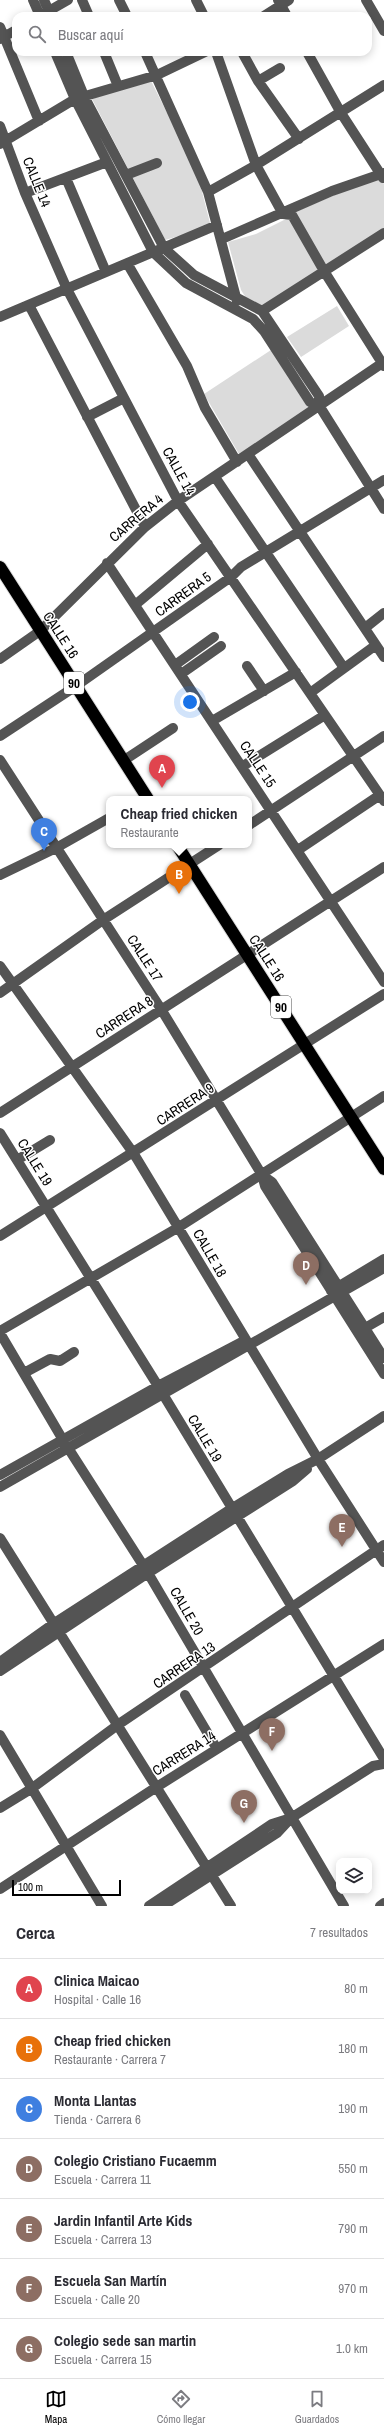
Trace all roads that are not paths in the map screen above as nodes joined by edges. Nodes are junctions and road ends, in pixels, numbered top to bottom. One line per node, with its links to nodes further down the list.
1 (33, 0): 9 (street)
2 (44, 0): 10 (street)
3 (68, 0): 11 (street)
4 (82, 0): 12 (street)
5 (119, 0): 13 (street)
6 (196, 0): 14 (street)
7 (366, 0): 17 (street)
8 (283, 2): 15 (street); 16 (street)
9 (43, 12)
10 (45, 12)
11 (50, 12)
12 (87, 12)
13 (125, 12)
14 (202, 12)
15 (269, 12)
16 (286, 12)
17 (368, 12)
18 (372, 18): 20 (street)
19 (12, 31): 21 (street)
20 (384, 31)
21 (1, 34): 37 (street)
22 (57, 56): 35 (street)
23 (67, 56): 35 (street)
24 (106, 56): 33 (street)
25 (147, 56): 31 (street)
26 (196, 56): 31 (street)
27 (217, 56): 43 (street)
28 (244, 56): 32 (street)
29 (309, 56): 36 (street)
30 (280, 68): 32 (street)
31 (157, 74): 33 (street); 47 (street)
32 (258, 81): 39 (street)
33 (118, 86): 35 (street)
34 (383, 88): 36 (street)
35 (80, 98): 37 (street); 41 (street); 44 (street)
36 (341, 113): 39 (street); 45 (street)
37 (39, 121): 40 (street)
38 (0, 126): 40 (street, CALLE 14)
39 (299, 139): 43 (street)
40 (3, 142): 48 (street, CALLE 14)
41 (107, 162): 46 (street); 54 (street)
42 (157, 163): 44 (street)
43 (256, 166): 47 (street); 49 (street)
44 (126, 175): 53 (street)
45 (383, 175): 49 (street)
46 (66, 178): 48 (street); 57 (street)
47 (208, 192): 50 (street)
48 (25, 193): 58 (street, CALLE 14)
49 (283, 214): 52 (street); 56 (street)
50 (217, 225): 52 (street); 53 (street)
51 (384, 233): 56 (street)
52 (222, 239): 59 (street)
53 (164, 248): 54 (street); 59 (street)
54 (153, 252): 55 (street); 61 (street)
55 (127, 263): 57 (street); 69 (street)
56 (324, 271): 62 (street); 64 (street)
57 (106, 272): 58 (street)
58 (67, 289): 60 (street); 65 (street, CALLE 14)
59 (237, 296): 61 (street); 62 (street)
60 (30, 305): 63 (street); 67 (street)
61 (239, 311): 66 (street)
62 (262, 311): 66 (street)
63 (0, 317)
64 (383, 364): 66 (street, CARRERA 4)
65 (124, 398): 67 (street); 73 (street, CALLE 14)
66 (320, 407): 68 (street, CARRERA 4); 72 (street)
67 (87, 418): 75 (street)
68 (248, 454): 69 (street, CARRERA 4); 76 (street)
69 (237, 462): 70 (street, CARRERA 4)
70 (215, 477): 73 (street, CARRERA 4); 78 (street)
71 (384, 480): 72 (street, CARRERA 5)
72 (371, 489): 74 (street); 76 (street, CARRERA 5)
73 (178, 501): 75 (street, CARRERA 4); 77 (street, CALLE 14)
74 (384, 509)
75 (145, 527): 79 (street, CARRERA 4)
76 (299, 531): 78 (street, CARRERA 5); 84 (street)
77 (208, 544): 81 (street, CALLE 14); 82 (street)
78 (265, 551): 81 (street, CARRERA 5); 94 (street)
79 (107, 563): 82 (street, CALLE 15); 85 (street, CARRERA 4)
80 (0, 567): 85 (highway, CALLE 16 / 90)
81 (231, 577): 86 (street, CARRERA 5); 95 (street, CALLE 14)
82 (135, 605): 86 (street, CALLE 15)
83 (384, 613): 84 (street)
84 (365, 628): 88 (street)
85 (40, 631): 91 (street, CARRERA 4); 97 (highway, CALLE 16 / 90)
86 (154, 633): 92 (street, CALLE 15); 97 (street, CARRERA 5)
87 (214, 637): 92 (street)
88 (376, 645): 90 (street); 94 (street)
89 (221, 646): 96 (street)
90 (384, 657)
91 (0, 659)
92 (175, 665): 96 (street, CALLE 15)
93 (247, 666): 98 (street)
94 (344, 668): 99 (street)
95 (296, 672): 98 (street); 99 (street, CALLE 14)
96 (181, 674): 101 (street, CALLE 15)
97 (76, 686): 103 (street, CARRERA 5); 107 (highway, CALLE 16 / 90)
98 (264, 691): 101 (street)
99 (310, 693): 100 (street, CALLE 14)
100 (325, 715): 105 (street, CALLE 14); 108 (street)
101 (212, 721): 108 (street, CALLE 15)
102 (172, 728): 107 (street)
103 (0, 736)
104 (384, 736): 105 (street)
105 (354, 756): 110 (street, CALLE 14); 111 (street)
106 (0, 760): 114 (street, CALLE 17)
107 (123, 761): 109 (highway, CALLE 16 / 90)
108 (243, 766): 111 (street, CALLE 15)
109 (145, 796)
110 (382, 798): 117 (street)
111 (272, 810): 113 (street); 117 (street, CALLE 15)
112 (106, 820): 114 (street)
113 (252, 823)
114 (56, 848): 120 (street); 122 (street, CALLE 17)
115 (179, 848): 118 (highway, CALLE 16 / 90)
116 (214, 848): 118 (street)
117 (298, 850): 121 (street, CALLE 15)
118 (189, 864): 122 (street); 123 (highway, CALLE 16 / 90)
119 (384, 867): 121 (street, CARRERA 8)
120 (0, 875)
121 (332, 901): 123 (street, CARRERA 8); 125 (street, CALLE 15)
122 (103, 920): 126 (street); 130 (street, CALLE 17)
123 (247, 955): 130 (street, CARRERA 8); 131 (highway, CALLE 16 / 90)
124 (0, 966): 126 (street, CALLE 18)
125 (384, 982)
126 (13, 985): 127 (street); 128 (street); 132 (street, CALLE 18)
127 (0, 989)
128 (0, 993)
129 (384, 994): 131 (street, CARRERA 9)
130 (161, 1010): 132 (street, CARRERA 8); 134 (street, CALLE 17)
131 (305, 1044): 134 (street, CARRERA 9); 136 (highway, CALLE 16 / 90)
132 (72, 1066): 135 (street, CARRERA 8); 139 (street, CALLE 18)
133 (384, 1096): 136 (street)
134 (216, 1101): 139 (street, CARRERA 9); 142 (street, CALLE 17)
135 (0, 1113)
136 (351, 1117): 141 (highway, CALLE 16 / 90); 142 (street)
137 (0, 1133): 140 (street, CALLE 19)
138 (50, 1140): 140 (street)
139 (134, 1154): 143 (street, CARRERA 9); 144 (street, CALLE 18)
140 (17, 1160): 143 (street, CALLE 19)
141 (384, 1168)
142 (262, 1175): 144 (street); 149 (street, CALLE 17)
143 (47, 1208): 145 (street, CARRERA 9); 148 (street, CALLE 19)
144 (179, 1227): 148 (street); 153 (street, CALLE 18)
145 (0, 1236)
146 (384, 1259): 149 (street)
147 (384, 1268): 149 (street)
148 (91, 1279): 152 (street); 158 (street, CALLE 19)
149 (337, 1291): 151 (street, CALLE 17); 153 (street); 157 (street, CALLE 17)
150 (384, 1317): 151 (street)
151 (365, 1328): 155 (street, CALLE 17)
152 (0, 1332): 156 (street, CALLE 20)
153 (247, 1343): 158 (street); 161 (street, CALLE 18)
154 (74, 1352): 156 (street)
155 (384, 1358)
156 (24, 1373): 160 (street, CALLE 20)
157 (384, 1374)
158 (160, 1390): 160 (street); 164 (street, CALLE 19)
159 (384, 1416): 161 (street)
160 (65, 1444): 162 (street); 163 (street); 168 (street, CALLE 20)
161 (318, 1460): 164 (street); 166 (street, CALLE 18)
162 (0, 1475)
163 (0, 1487)
164 (234, 1514): 168 (street); 169 (street, CALLE 19)
165 (0, 1538): 170 (street)
166 (380, 1548): 167 (street, CALLE 18); 169 (street, CARRERA 13)
167 (384, 1562)
168 (146, 1569): 170 (street); 171 (street); 174 (street, CALLE 20)
169 (291, 1609): 174 (street, CARRERA 13); 176 (street, CALLE 19)
170 (53, 1624): 171 (street); 173 (street)
171 (59, 1633): 175 (street); 178 (street)
172 (384, 1644): 176 (street, CARRERA 14)
173 (0, 1662)
174 (204, 1669): 178 (street, CARRERA 13); 179 (street, CALLE 20)
175 (0, 1671)
176 (334, 1676): 179 (street, CARRERA 14); 182 (street, CALLE 19)
177 (185, 1695): 181 (street)
178 (119, 1724): 185 (street); 186 (street, CARRERA 13)
179 (242, 1733): 181 (street, CARRERA 14); 188 (street, CALLE 20)
180 (0, 1735): 186 (street)
181 (217, 1748): 185 (street, CARRERA 14)
182 (383, 1755): 184 (street)
183 (384, 1764): 184 (street)
184 (373, 1766): 188 (street)
185 (155, 1788): 189 (street, CARRERA 14); 190 (street)
186 (31, 1790): 187 (street, CARRERA 13); 189 (street)
187 (0, 1808)
188 (291, 1818): 190 (street); 197 (street, CALLE 20)
189 (66, 1847): 191 (street, CARRERA 14); 193 (street)
190 (209, 1872): 194 (street); 195 (street); 196 (street)
191 (0, 1889)
192 (384, 1903): 198 (street)
193 (102, 1906)
194 (149, 1906)
195 (163, 1906)
196 (231, 1906)
197 (344, 1906)
198 (380, 1906)

